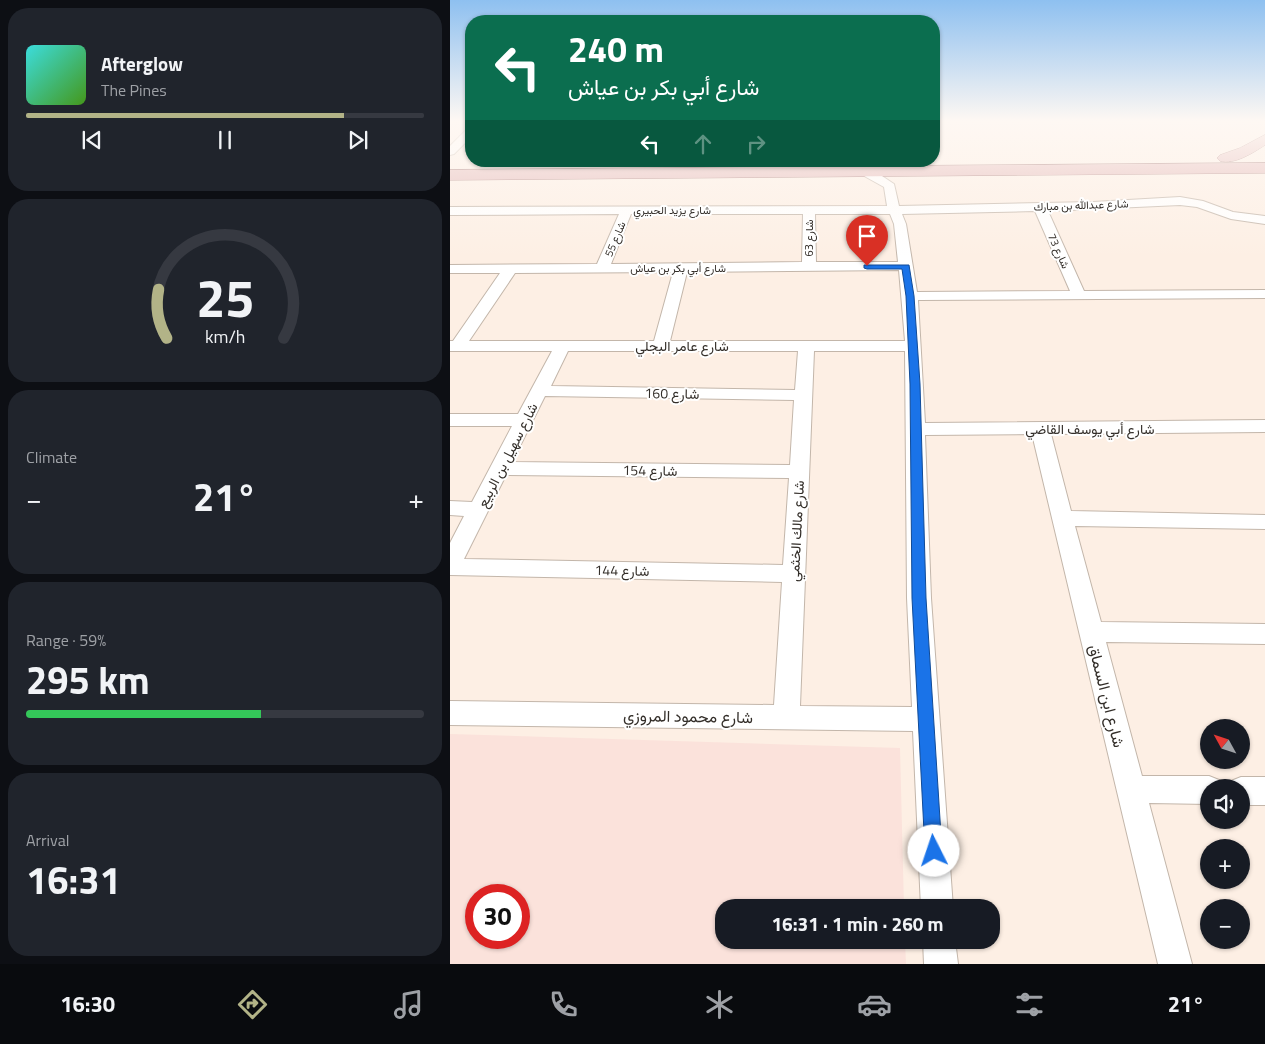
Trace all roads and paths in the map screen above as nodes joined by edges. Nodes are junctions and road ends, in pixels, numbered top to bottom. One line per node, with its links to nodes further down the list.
1 (861, 170): 2 (main road); 4 (main road); 5 (street)
2 (916, 170): 3 (main road); 5 (street)
3 (1265, 170)
4 (450, 175)
5 (890, 186): 9 (street)
6 (1040, 207): 9 (street, شارع عبدالله بن مبارك); 11 (street, شارع عبدالله بن مبارك); 18 (street, شارع 73)
7 (627, 210): 8 (street, شارع يزيد الحبيري); 10 (street, شارع يزيد الحبيري); 14 (street, شارع 55)
8 (809, 210): 9 (street, شارع يزيد الحبيري); 13 (street, شارع 63)
9 (894, 210): 12 (street)
10 (450, 211)
11 (1265, 220)
12 (906, 266): 13 (street, شارع أبي بكر بن عياش); 19 (street)
13 (809, 267): 15 (street, شارع أبي بكر بن عياش)
14 (602, 268): 15 (street, شارع أبي بكر بن عياش); 17 (street, شارع أبي بكر بن عياش)
15 (681, 268): 22 (street)
16 (450, 269): 17 (street, شارع أبي بكر بن عياش)
17 (510, 269): 24 (street)
18 (1079, 295): 19 (street); 20 (street)
19 (910, 296): 25 (street)
20 (1263, 296)
21 (563, 345): 22 (street, شارع عامر البجلي); 24 (street, شارع عامر البجلي); 26 (street, شارع سهيل بن الربيع)
22 (661, 345): 23 (street, شارع عامر البجلي)
23 (806, 345): 25 (street, شارع عامر البجلي); 27 (street, شارع مالك الخثمي)
24 (454, 346)
25 (913, 346): 32 (street)
26 (540, 391): 27 (street, شارع 160); 29 (street, شارع سهيل بن الربيع)
27 (804, 395): 34 (street, شارع مالك الخثمي)
28 (450, 420): 29 (street)
29 (525, 420): 33 (street, شارع سهيل بن الربيع)
30 (1265, 426): 31 (street, شارع أبي يوسف القاضي)
31 (1040, 428): 32 (street, شارع أبي يوسف القاضي); 37 (street, شارع ابن السماق)
32 (915, 429): 45 (street)
33 (500, 468): 34 (street, شارع 154); 36 (street, شارع سهيل بن الربيع)
34 (799, 472): 40 (street, شارع مالك الخثمي)
35 (450, 508): 36 (street)
36 (479, 509): 39 (street, شارع سهيل بن الربيع)
37 (1063, 518): 38 (street); 41 (street, شارع ابن السماق)
38 (1265, 522)
39 (450, 566): 40 (street, شارع 144)
40 (794, 574): 44 (street, شارع مالك الخثمي)
41 (1091, 632): 42 (street); 46 (street, شارع ابن السماق)
42 (1265, 634)
43 (450, 713): 44 (street, شارع محمود المروزي)
44 (786, 717): 45 (street, شارع محمود المروزي)
45 (926, 719): 50 (street)
46 (1131, 789): 47 (street); 53 (street, شارع ابن السماق)
47 (1200, 790)
48 (1250, 791): 49 (street)
49 (1265, 791)
50 (936, 899)
51 (940, 949): 52 (street)
52 (941, 964)
53 (1175, 964)

